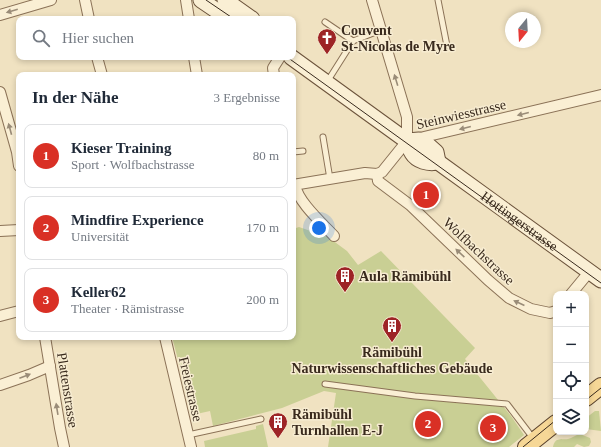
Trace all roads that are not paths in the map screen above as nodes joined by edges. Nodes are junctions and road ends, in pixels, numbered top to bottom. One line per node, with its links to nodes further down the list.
1 (51, 0): 9 (street, one-way to 9)
2 (85, 0): 10 (street)
3 (186, 0): 11 (street)
4 (201, 0): 12 (main road)
5 (210, 0): 13 (lane)
6 (225, 0): 14 (main road)
7 (372, 0): 16 (street)
8 (438, 0): 18 (lane)
9 (0, 15)
10 (88, 16)
11 (189, 16)
12 (227, 16)
13 (229, 16)
14 (248, 16)
15 (325, 22): 17 (lane)
16 (382, 35): 17 (lane); 30 (street, one-way to 16)
17 (352, 41): 26 (lane)
18 (447, 46)
19 (98, 60): 23 (street)
20 (194, 60): 24 (street)
21 (278, 60): 25 (street)
22 (295, 60): 26 (main road, Hottingerstrasse)
23 (101, 72)
24 (196, 72)
25 (274, 72)
26 (326, 82): 30 (main road, Hottingerstrasse)
27 (0, 92): 31 (street, one-way to 27)
28 (601, 95): 30 (street, Steinwiesstrasse, one-way to 30)
29 (323, 137): 35 (lane)
30 (407, 141): 34 (street, Steinwiesstrasse); 41 (main road, Hottingerstrasse)
31 (16, 145)
32 (303, 151): 33 (lane)
33 (296, 152)
34 (377, 174): 35 (street); 44 (street, Wolfbachstrasse, one-way to 34)
35 (330, 179): 36 (street)
36 (296, 185)
37 (296, 191): 40 (street)
38 (16, 230): 39 (street)
39 (0, 231)
40 (334, 236)
41 (595, 275): 42 (street)
42 (575, 291)
43 (16, 312): 45 (street)
44 (553, 312)
45 (0, 316)
46 (46, 340): 48 (street, Plattenstrasse)
47 (165, 340): 55 (street, Freiestrasse)
48 (50, 366): 50 (street, one-way to 48); 57 (street, Plattenstrasse, one-way to 48)
49 (325, 384): 56 (lane)
50 (0, 385)
51 (601, 386): 52 (main road)
52 (589, 396)
53 (261, 419): 55 (lane)
54 (553, 426): 56 (main road)
55 (188, 435): 58 (street, Freiestrasse)
56 (531, 444)
57 (64, 447)
58 (191, 447)

